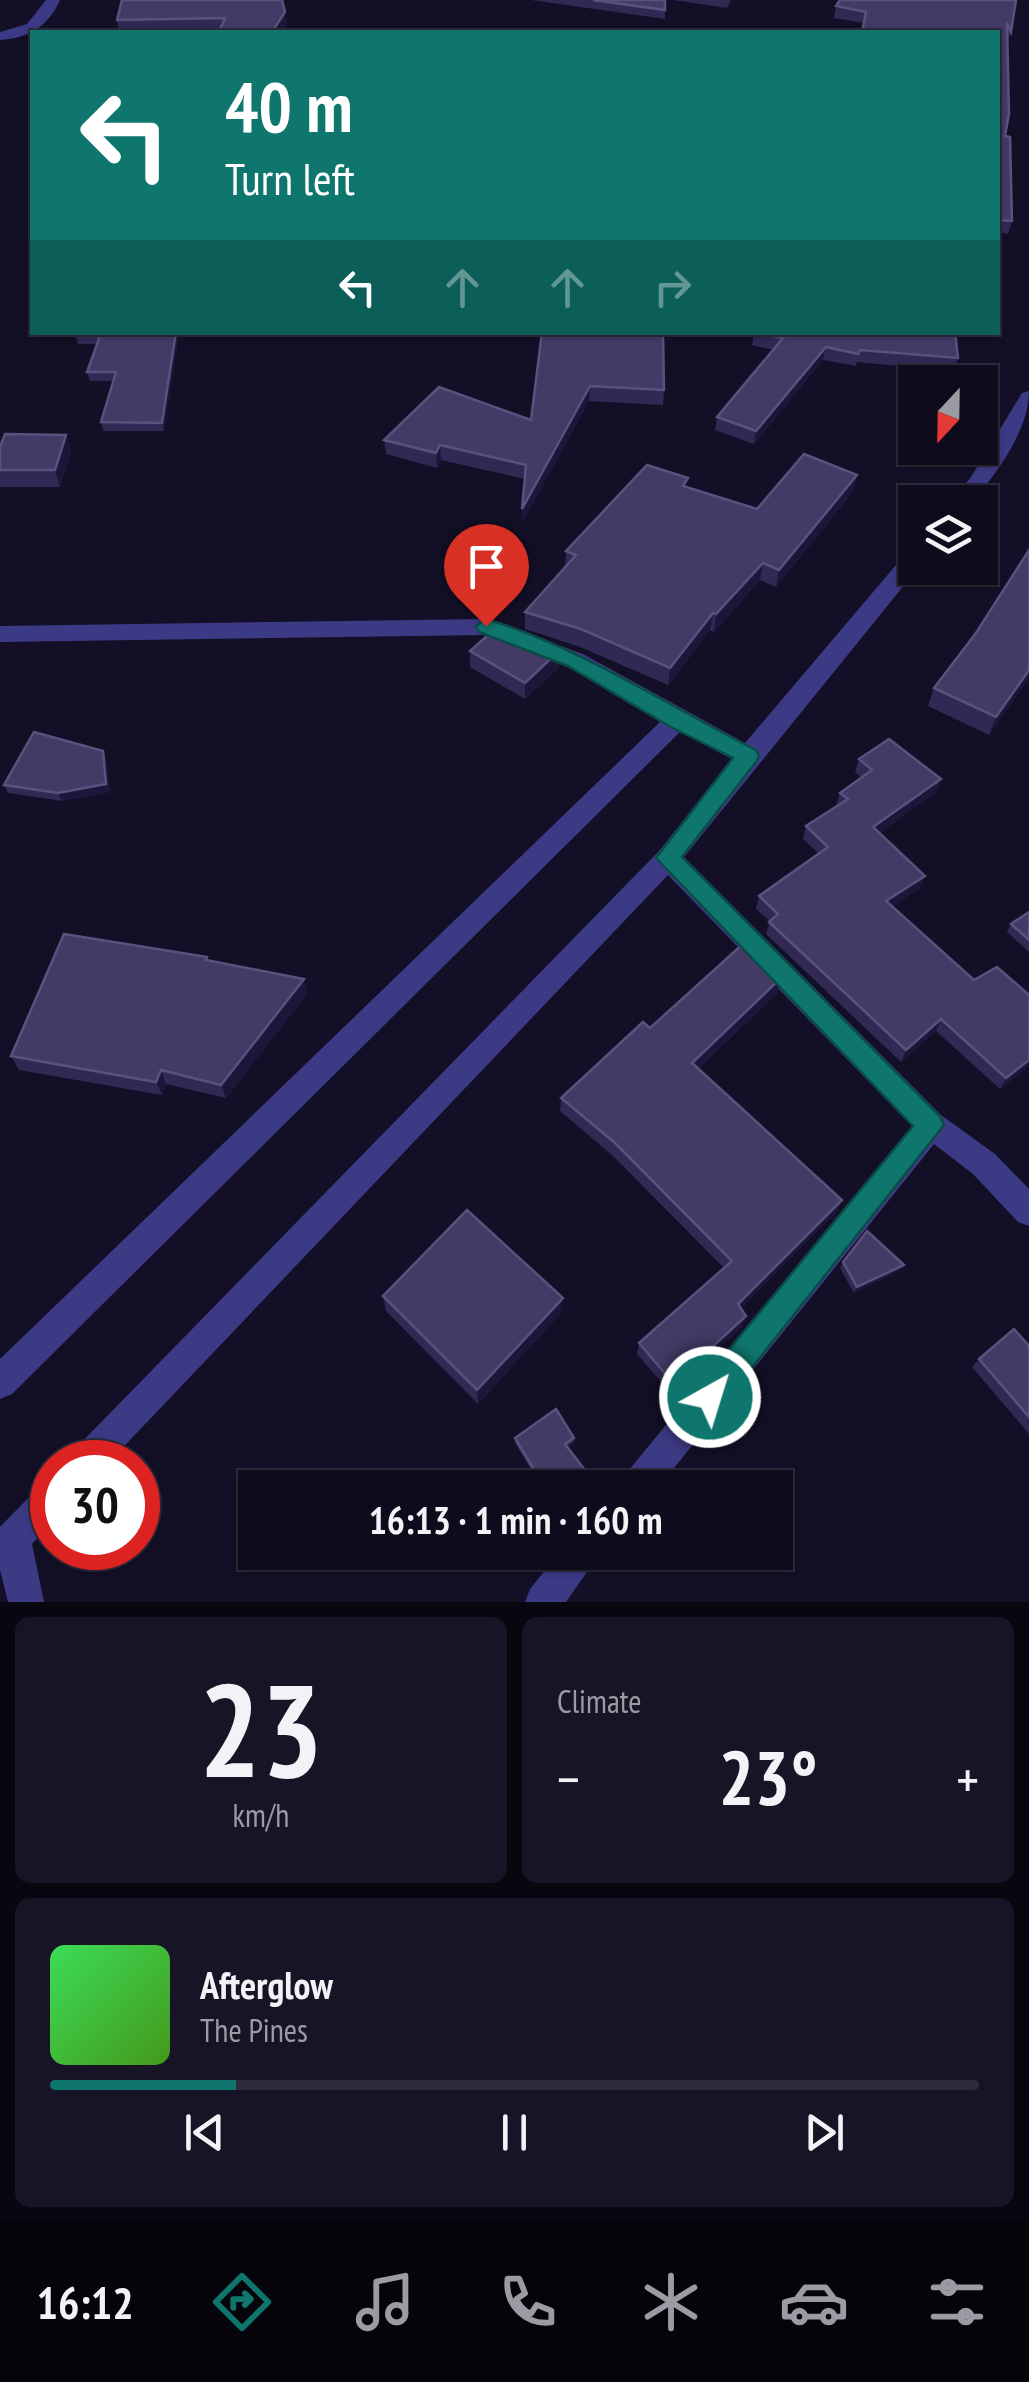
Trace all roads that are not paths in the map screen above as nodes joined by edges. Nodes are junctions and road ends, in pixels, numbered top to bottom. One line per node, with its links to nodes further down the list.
1 (54, 0): 2 (street)
2 (0, 36)
3 (1029, 397): 4 (street)
4 (976, 485)
5 (898, 577): 8 (street)
6 (0, 634): 7 (street)
7 (677, 720): 8 (street); 12 (street)
8 (748, 756): 9 (street)
9 (668, 858): 10 (street); 13 (street)
10 (930, 1125): 11 (street); 14 (street)
11 (1029, 1211)
12 (0, 1382)
13 (107, 1440)
14 (651, 1470)
15 (30, 1521): 16 (street)
16 (6, 1546): 18 (street)
17 (569, 1570): 19 (street)
18 (26, 1602)
19 (543, 1602)

